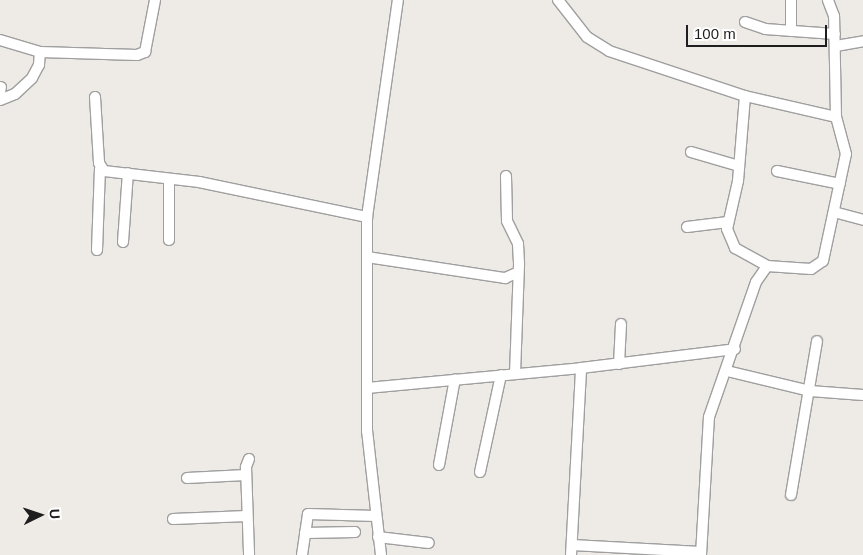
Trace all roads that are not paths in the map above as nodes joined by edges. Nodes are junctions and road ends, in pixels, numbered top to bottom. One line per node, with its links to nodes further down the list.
1 (155, 0): 12 (street)
2 (398, 0): 26 (street)
3 (558, 0): 13 (street)
4 (791, 0): 7 (street)
5 (828, 0): 8 (street)
6 (745, 22): 7 (street)
7 (791, 31): 8 (street)
8 (835, 34): 11 (street)
9 (0, 40): 12 (street)
10 (863, 41): 11 (street)
11 (836, 46): 16 (street)
12 (40, 52): 15 (street)
13 (745, 96): 16 (street); 18 (street)
14 (95, 98): 19 (street)
15 (0, 100)
16 (836, 117): 24 (street)
17 (691, 152): 18 (street)
18 (739, 166): 28 (street)
19 (100, 169): 21 (street); 32 (street)
20 (777, 171): 24 (street)
21 (128, 173): 23 (street); 31 (street)
22 (506, 176): 35 (street)
23 (169, 179): 26 (street); 30 (street)
24 (840, 184): 25 (street)
25 (834, 212): 27 (street); 34 (street)
26 (367, 217): 33 (street)
27 (863, 220)
28 (728, 222): 29 (street); 34 (street)
29 (687, 227)
30 (169, 240)
31 (124, 242)
32 (97, 250)
33 (367, 257): 35 (street); 45 (street)
34 (767, 266): 38 (street)
35 (517, 273): 42 (street)
36 (621, 324): 39 (street)
37 (817, 341): 46 (street)
38 (735, 349): 39 (street); 41 (street)
39 (619, 364): 40 (street)
40 (581, 368): 42 (street); 61 (street)
41 (727, 371): 46 (street); 62 (street)
42 (515, 374): 43 (street)
43 (502, 375): 44 (street); 50 (street)
44 (455, 379): 45 (street); 49 (street)
45 (367, 388): 55 (street)
46 (810, 391): 47 (street); 53 (street)
47 (863, 395)
48 (249, 459): 51 (street)
49 (439, 465)
50 (480, 472)
51 (246, 475): 52 (street); 54 (street)
52 (188, 478)
53 (791, 495)
54 (247, 516): 56 (street); 63 (street)
55 (376, 516): 58 (street); 59 (street)
56 (173, 519)
57 (355, 532): 58 (street)
58 (305, 534): 64 (street)
59 (378, 537): 60 (street); 65 (street)
60 (429, 543)
61 (571, 550): 62 (street)
62 (701, 554)
63 (250, 555)
64 (302, 555)
65 (381, 555)

